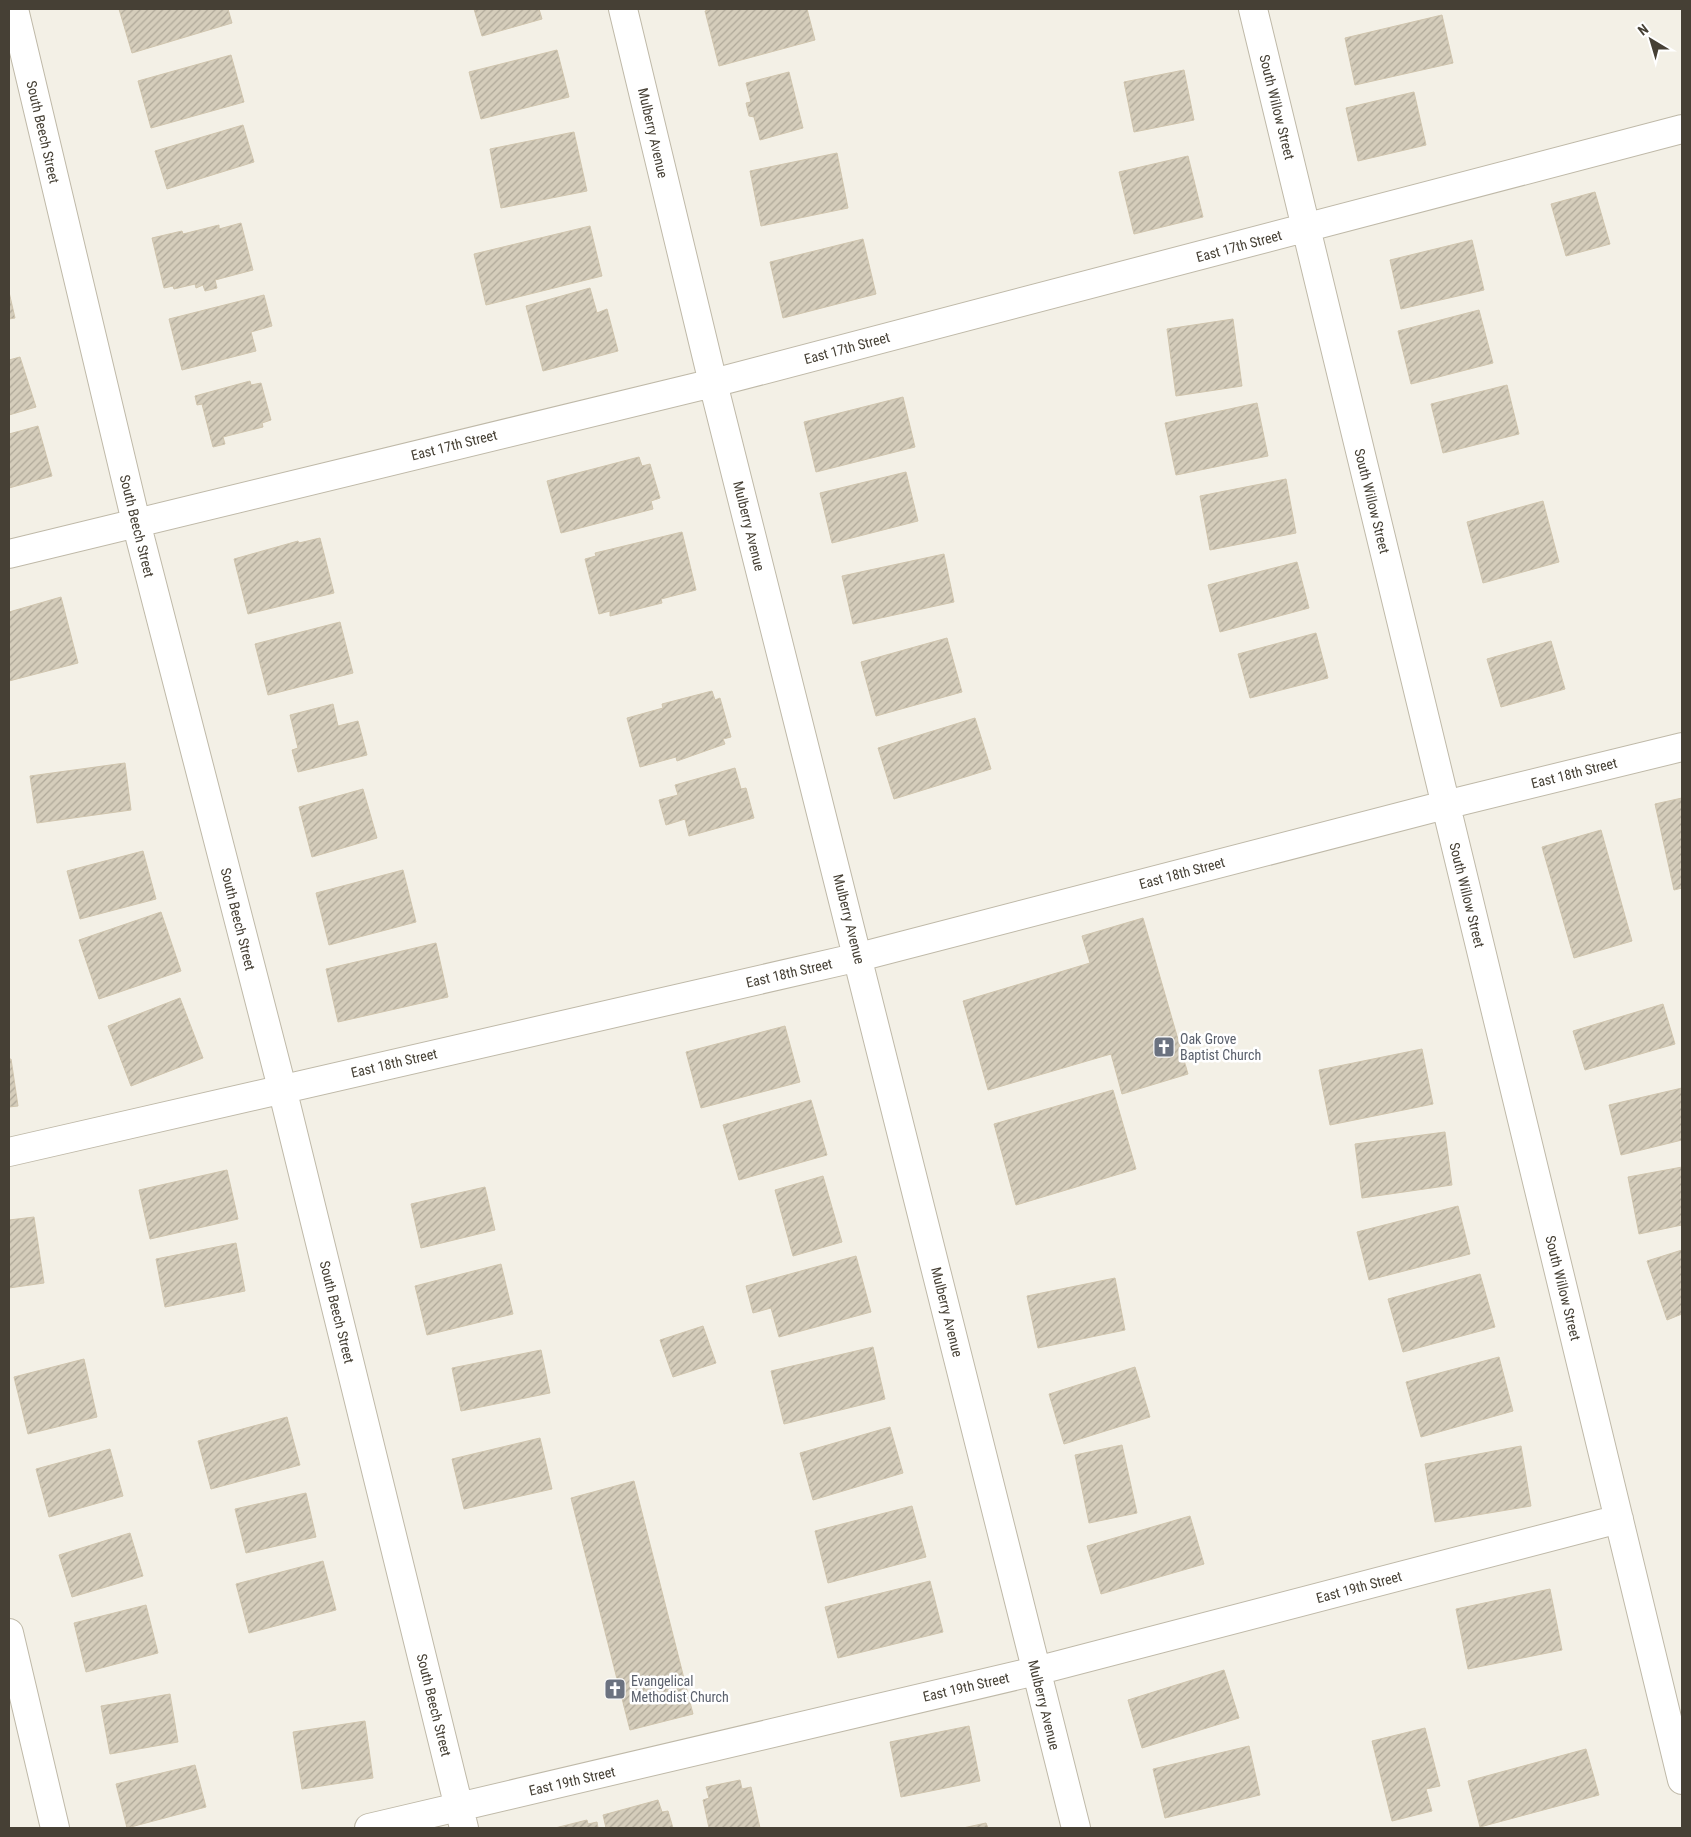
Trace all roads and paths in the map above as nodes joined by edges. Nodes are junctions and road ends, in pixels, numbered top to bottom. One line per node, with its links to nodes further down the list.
1 (14, 9): 7 (street, South Beech Street)
2 (623, 9): 6 (street, Mulberry Avenue)
3 (1253, 9): 5 (street, South Willow Street)
4 (1682, 129): 5 (street, East 17th Street)
5 (1306, 229): 6 (street, East 17th Street); 10 (street, South Willow Street)
6 (712, 383): 7 (street, East 17th Street); 11 (street, Mulberry Avenue)
7 (136, 522): 8 (street, East 17th Street); 12 (street, South Beech Street)
8 (9, 554)
9 (1682, 747): 10 (street, East 18th Street)
10 (1445, 805): 11 (street, East 18th Street); 14 (street, South Willow Street)
11 (859, 957): 12 (street, East 18th Street); 16 (street, Mulberry Avenue)
12 (282, 1088): 13 (street, East 18th Street); 18 (street, South Beech Street)
13 (9, 1152)
14 (1619, 1519): 16 (street, East 19th Street); 17 (street, South Willow Street)
15 (9, 1633): 19 (street)
16 (1036, 1671): 18 (street, East 19th Street); 21 (street, Mulberry Avenue)
17 (1682, 1780)
18 (461, 1818): 20 (street, East 19th Street)
19 (55, 1828)
20 (369, 1828)
21 (1076, 1828)

